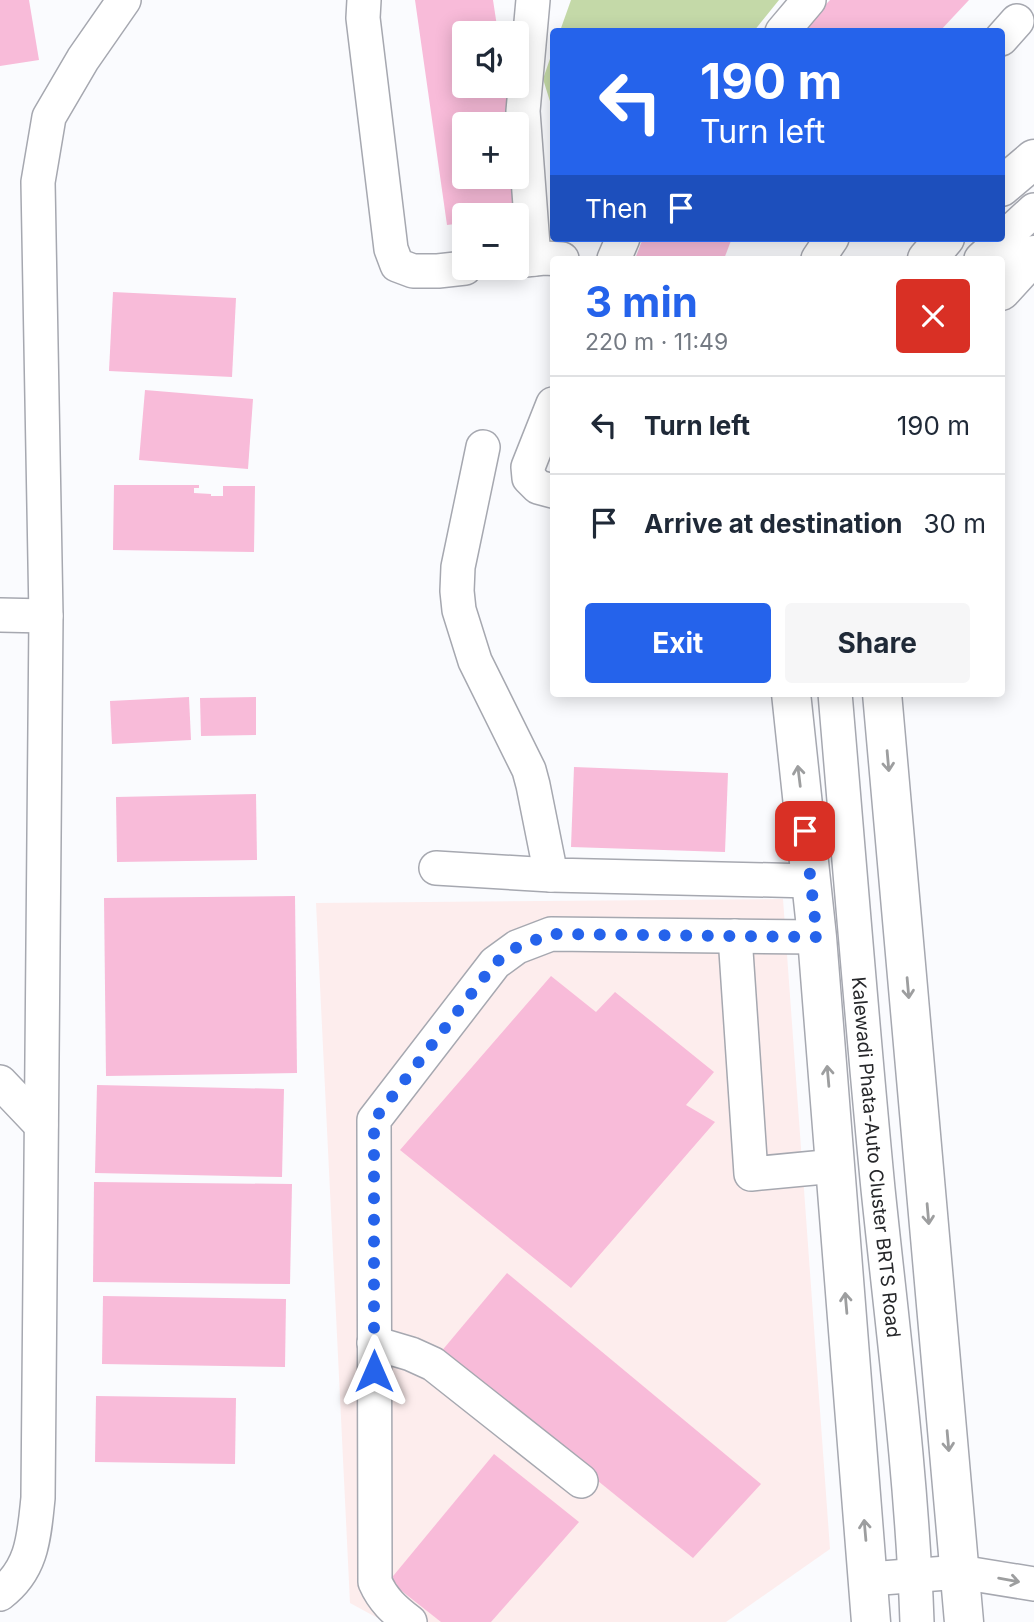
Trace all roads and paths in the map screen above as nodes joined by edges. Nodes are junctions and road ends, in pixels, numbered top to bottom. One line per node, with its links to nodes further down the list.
1 (124, 0): 22 (street)
2 (364, 0): 16 (street)
3 (533, 0): 15 (street)
4 (809, 0): 5 (street)
5 (785, 28)
6 (1034, 159): 7 (main road)
7 (1005, 184)
8 (1034, 210): 9 (street)
9 (1005, 237)
10 (942, 242): 13 (main road)
11 (999, 242): 14 (street)
12 (1034, 255): 17 (main road)
13 (930, 256)
14 (984, 256)
15 (538, 260)
16 (452, 269)
17 (1005, 286)
18 (550, 412): 20 (street)
19 (483, 447): 27 (street)
20 (550, 490)
21 (0, 615): 22 (street)
22 (46, 615): 32 (street)
23 (790, 697): 28 (main road, one-way to 23)
24 (835, 697): 37 (street, Kalewadi Phata-Auto Cluster BRTS Road)
25 (882, 697): 36 (main road, one-way to 36)
26 (436, 869): 27 (street)
27 (551, 875): 28 (street)
28 (811, 881): 30 (main road)
29 (734, 936): 30 (street); 33 (street); 34 (street)
30 (817, 937): 33 (main road, one-way to 30)
31 (0, 1082): 32 (street)
32 (41, 1125): 40 (street)
33 (835, 1166): 38 (main road, one-way to 33)
34 (374, 1343): 35 (street); 41 (street)
35 (581, 1481)
36 (960, 1572): 37 (street); 39 (street, one-way to 39); 44 (main road)
37 (915, 1576): 38 (street); 43 (street, Kalewadi Phata-Auto Cluster BRTS Road)
38 (869, 1579): 42 (main road)
39 (1034, 1584)
40 (0, 1594)
41 (410, 1622)
42 (871, 1622)
43 (917, 1622)
44 (964, 1622)

